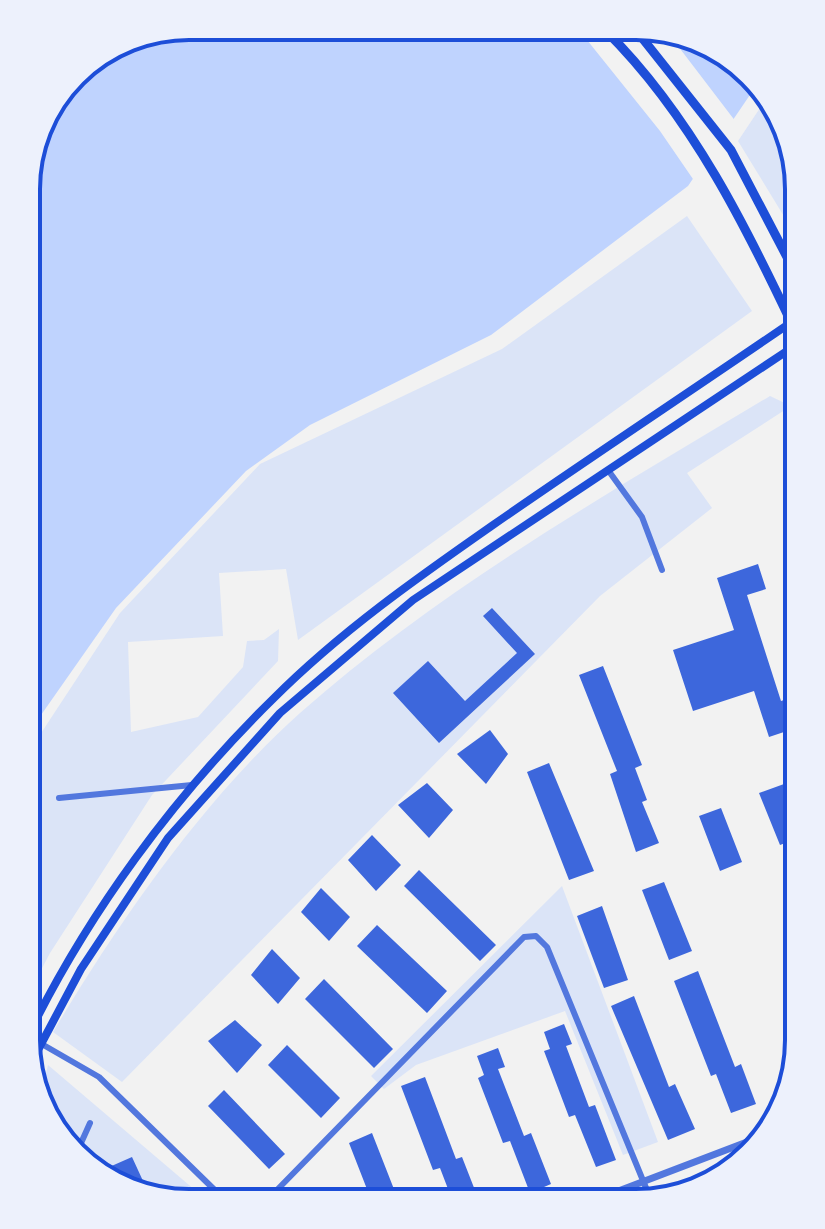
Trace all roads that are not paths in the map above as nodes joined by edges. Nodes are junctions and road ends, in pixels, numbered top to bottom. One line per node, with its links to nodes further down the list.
1 (613, 40): 4 (main road)
2 (644, 40): 3 (main road)
3 (785, 253)
4 (785, 301)
5 (785, 327): 9 (main road)
6 (785, 350): 7 (main road)
7 (608, 470): 8 (street); 12 (main road)
8 (662, 570)
9 (192, 785): 10 (street); 11 (main road)
10 (59, 798)
11 (40, 1013)
12 (40, 1043): 17 (street)
13 (90, 1123): 14 (street)
14 (81, 1142)
15 (742, 1144): 16 (street)
16 (644, 1181): 18 (street); 19 (street); 20 (street)
17 (214, 1189)
18 (278, 1189)
19 (623, 1189)
20 (647, 1189)

